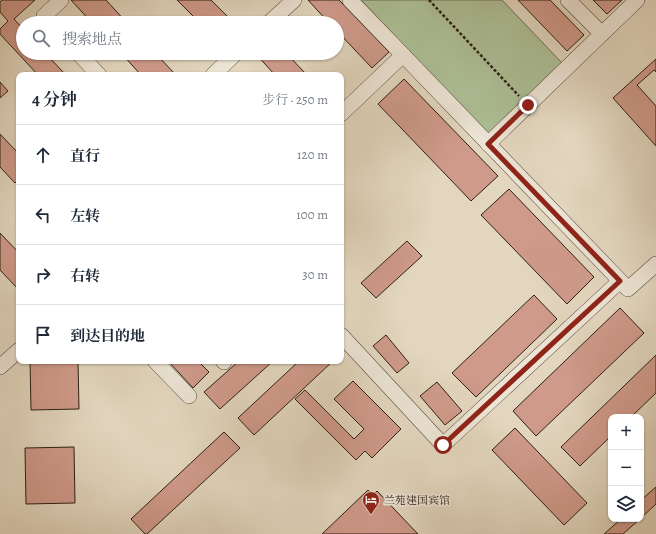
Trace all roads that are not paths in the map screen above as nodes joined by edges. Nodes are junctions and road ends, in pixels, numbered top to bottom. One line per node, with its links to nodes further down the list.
1 (61, 0): 6 (street)
2 (294, 0): 7 (street)
3 (350, 0): 9 (street)
4 (568, 0): 8 (street)
5 (637, 0): 8 (street)
6 (44, 16)
7 (277, 16)
8 (602, 34): 15 (street)
9 (403, 55): 14 (street); 15 (street)
10 (85, 60): 12 (street)
11 (229, 60): 13 (street)
12 (96, 72)
13 (216, 72)
14 (344, 111)
15 (488, 144): 17 (street)
16 (656, 264): 17 (street)
17 (620, 281): 18 (street)
18 (344, 338)
19 (16, 353): 21 (street)
20 (158, 364): 22 (street)
21 (0, 367)
22 (189, 396)

